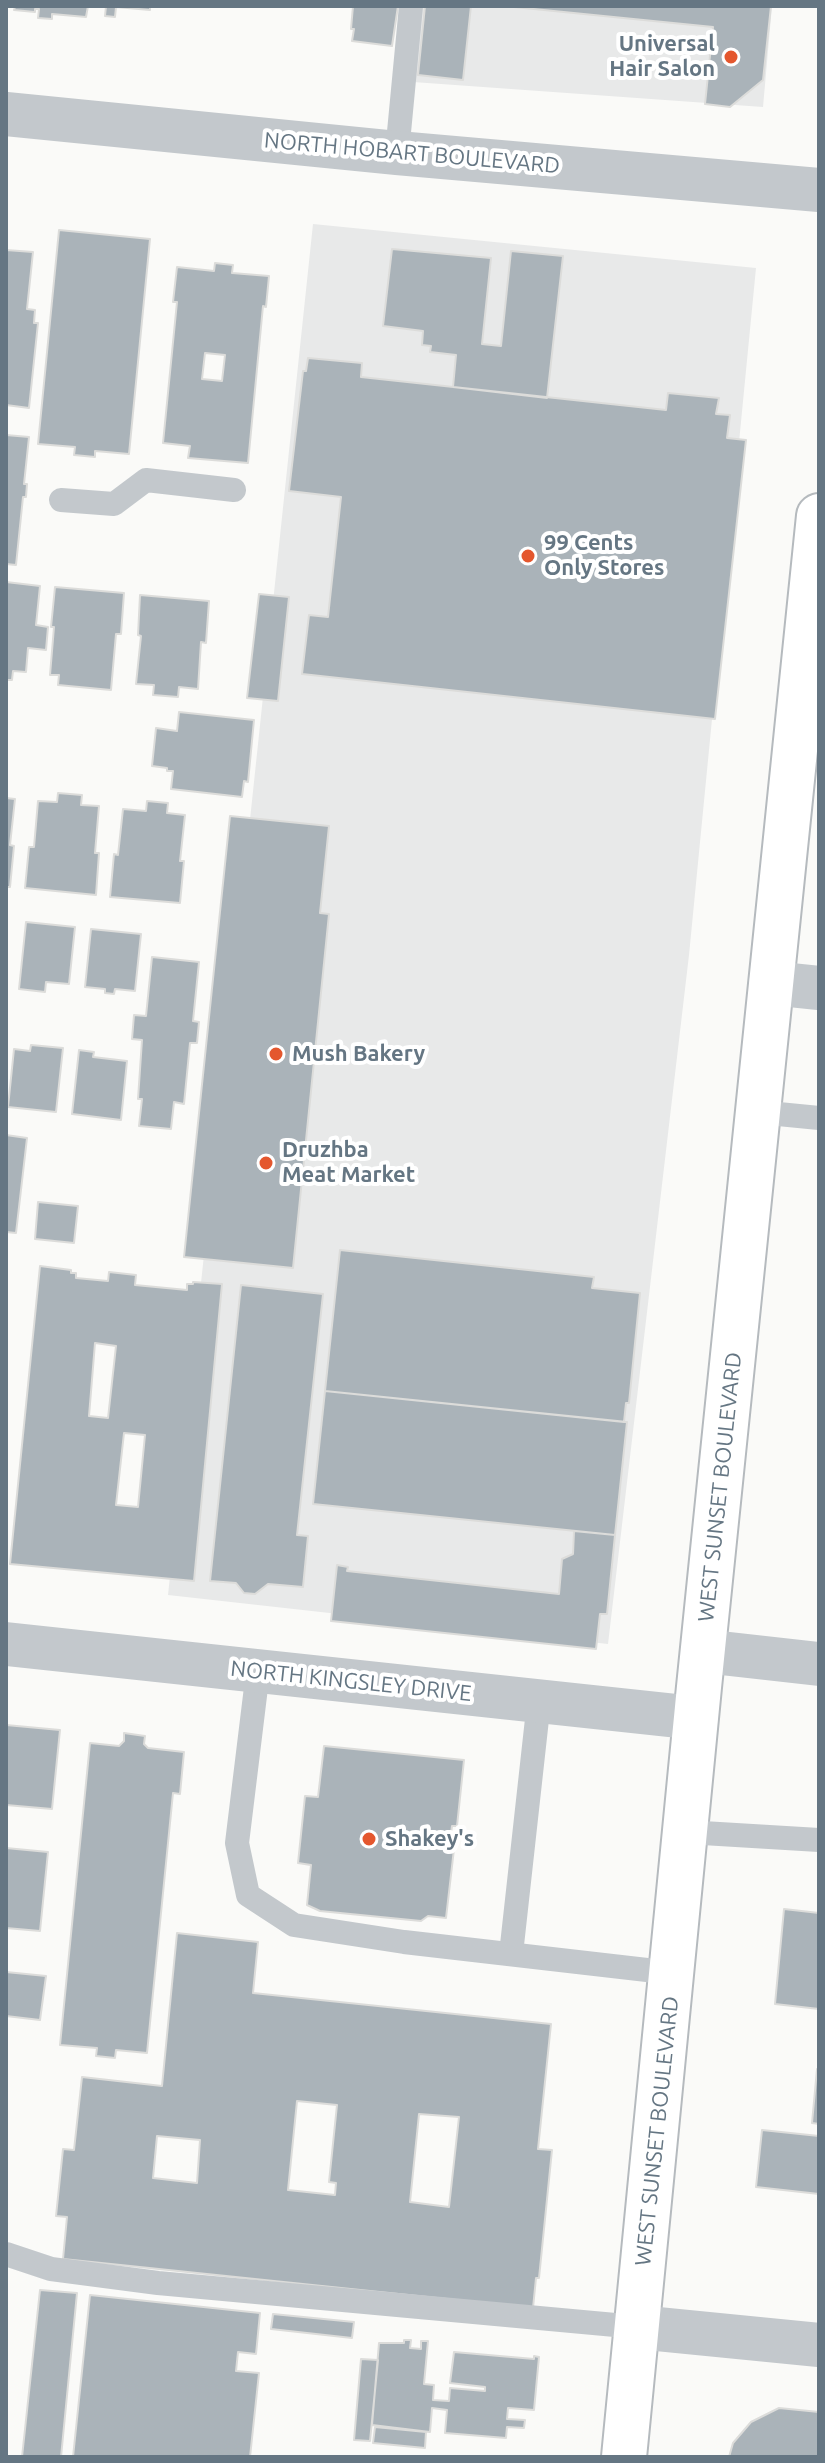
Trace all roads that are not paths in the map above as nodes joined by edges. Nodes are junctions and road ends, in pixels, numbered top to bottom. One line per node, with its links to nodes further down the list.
1 (411, 6): 3 (lane)
2 (6, 114): 3 (street, NORTH HOBART BOULEVARD)
3 (397, 153): 4 (street, NORTH HOBART BOULEVARD)
4 (819, 190)
5 (234, 490): 6 (lane)
6 (61, 500)
7 (819, 516): 8 (main road, WEST SUNSET BOULEVARD)
8 (771, 983): 9 (street); 10 (main road, WEST SUNSET BOULEVARD)
9 (819, 988)
10 (758, 1112): 11 (lane); 13 (main road, WEST SUNSET BOULEVARD)
11 (819, 1118)
12 (6, 1644): 15 (street, NORTH KINGSLEY DRIVE)
13 (703, 1651): 14 (street); 17 (main road, WEST SUNSET BOULEVARD)
14 (819, 1664)
15 (258, 1671): 16 (street, NORTH KINGSLEY DRIVE); 20 (lane)
16 (539, 1701): 17 (street, NORTH KINGSLEY DRIVE); 20 (lane)
17 (696, 1718): 18 (main road, WEST SUNSET BOULEVARD)
18 (686, 1832): 19 (lane); 21 (main road, WEST SUNSET BOULEVARD)
19 (819, 1840)
20 (511, 1954): 21 (lane)
21 (673, 1973): 23 (main road, WEST SUNSET BOULEVARD)
22 (6, 2254): 23 (lane)
23 (637, 2327): 24 (street); 25 (main road, WEST SUNSET BOULEVARD)
24 (819, 2345)
25 (624, 2457)

